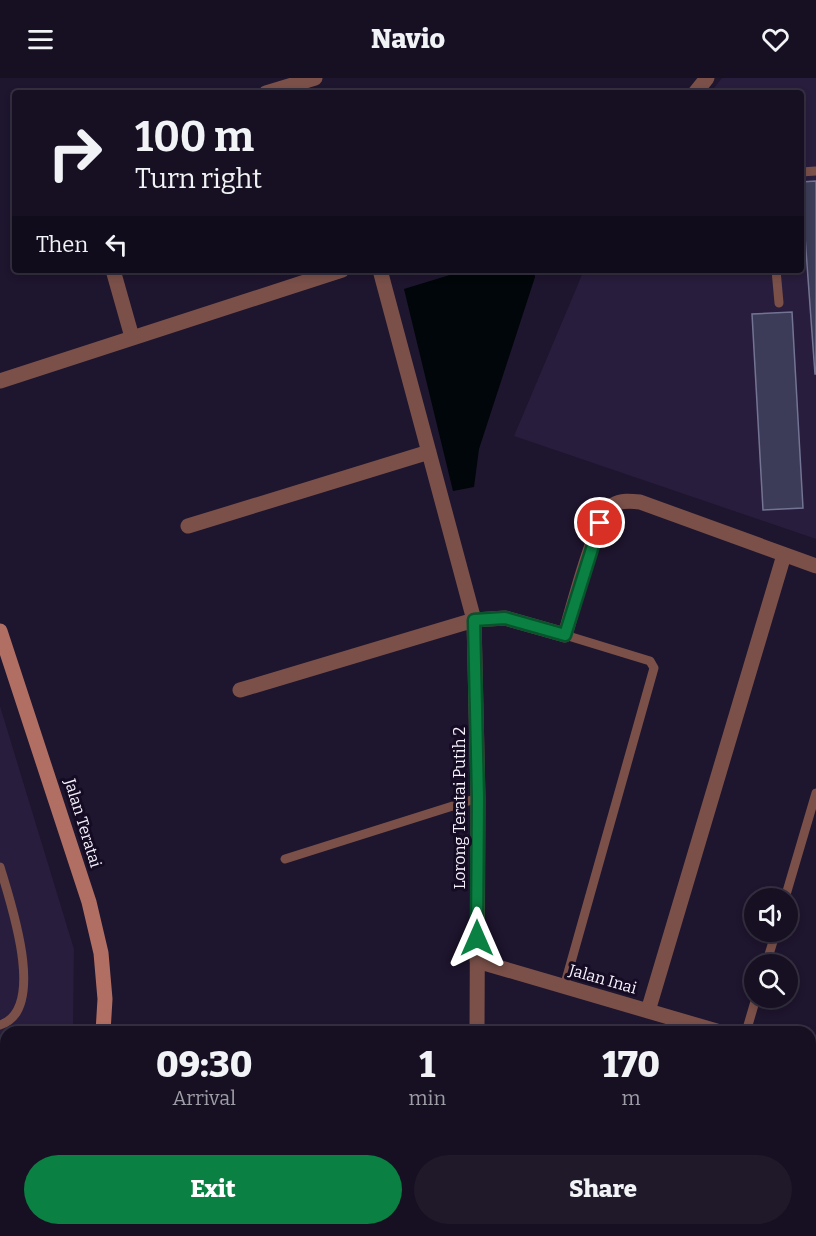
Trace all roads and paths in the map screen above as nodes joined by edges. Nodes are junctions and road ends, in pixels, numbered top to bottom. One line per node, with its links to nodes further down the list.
1 (315, 78): 3 (street)
2 (707, 78): 4 (street)
3 (276, 90)
4 (697, 90)
5 (113, 273): 10 (street)
6 (333, 273): 10 (street)
7 (381, 273): 12 (street, Lorong Teratai Putih 2)
8 (776, 273): 9 (lane)
9 (779, 303)
10 (132, 337): 11 (street)
11 (0, 381)
12 (429, 452): 13 (street); 16 (street, Lorong Teratai Putih 2)
13 (188, 526)
14 (784, 555): 15 (street); 18 (street); 28 (street)
15 (816, 566)
16 (474, 620): 18 (street); 19 (street); 21 (street, Lorong Teratai Putih 2)
17 (0, 631): 30 (street, Jalan Teratai)
18 (565, 635): 26 (lane)
19 (240, 690)
20 (816, 793): 24 (lane)
21 (478, 798): 22 (lane); 25 (street, Lorong Teratai Putih 2)
22 (285, 859)
23 (0, 867): 29 (lane)
24 (788, 888)
25 (477, 962): 26 (street, Jalan Inai); 31 (street, Lorong Teratai Putih 2)
26 (564, 987): 28 (street, Jalan Inai)
27 (753, 1008): 33 (lane)
28 (648, 1011): 32 (street, Jalan Inai)
29 (0, 1025)
30 (103, 1026)
31 (477, 1026)
32 (699, 1026)
33 (748, 1026)

